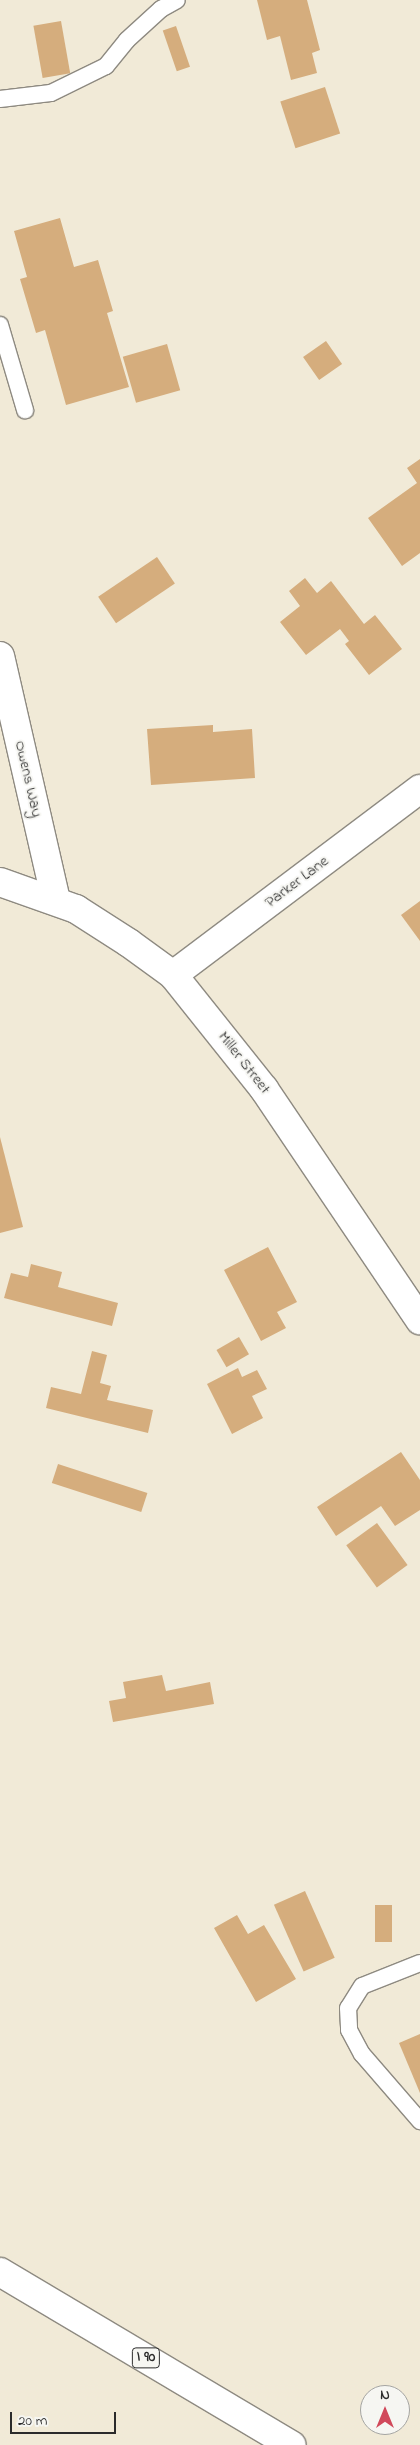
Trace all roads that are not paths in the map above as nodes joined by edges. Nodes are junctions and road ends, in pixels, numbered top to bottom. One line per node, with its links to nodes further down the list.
1 (177, 0): 2 (lane)
2 (0, 99)
3 (0, 325): 4 (lane)
4 (25, 410)
5 (0, 656): 8 (main road, Owens Way)
6 (420, 789): 9 (main road, Parker Lane)
7 (0, 882): 8 (main road, Miller Street)
8 (56, 901): 9 (main road, Miller Street)
9 (172, 975): 10 (main road, Miller Street)
10 (420, 1320)
11 (420, 1963): 12 (lane)
12 (420, 2121)
13 (0, 2272): 14 (main road, I 90)
14 (291, 2445)

